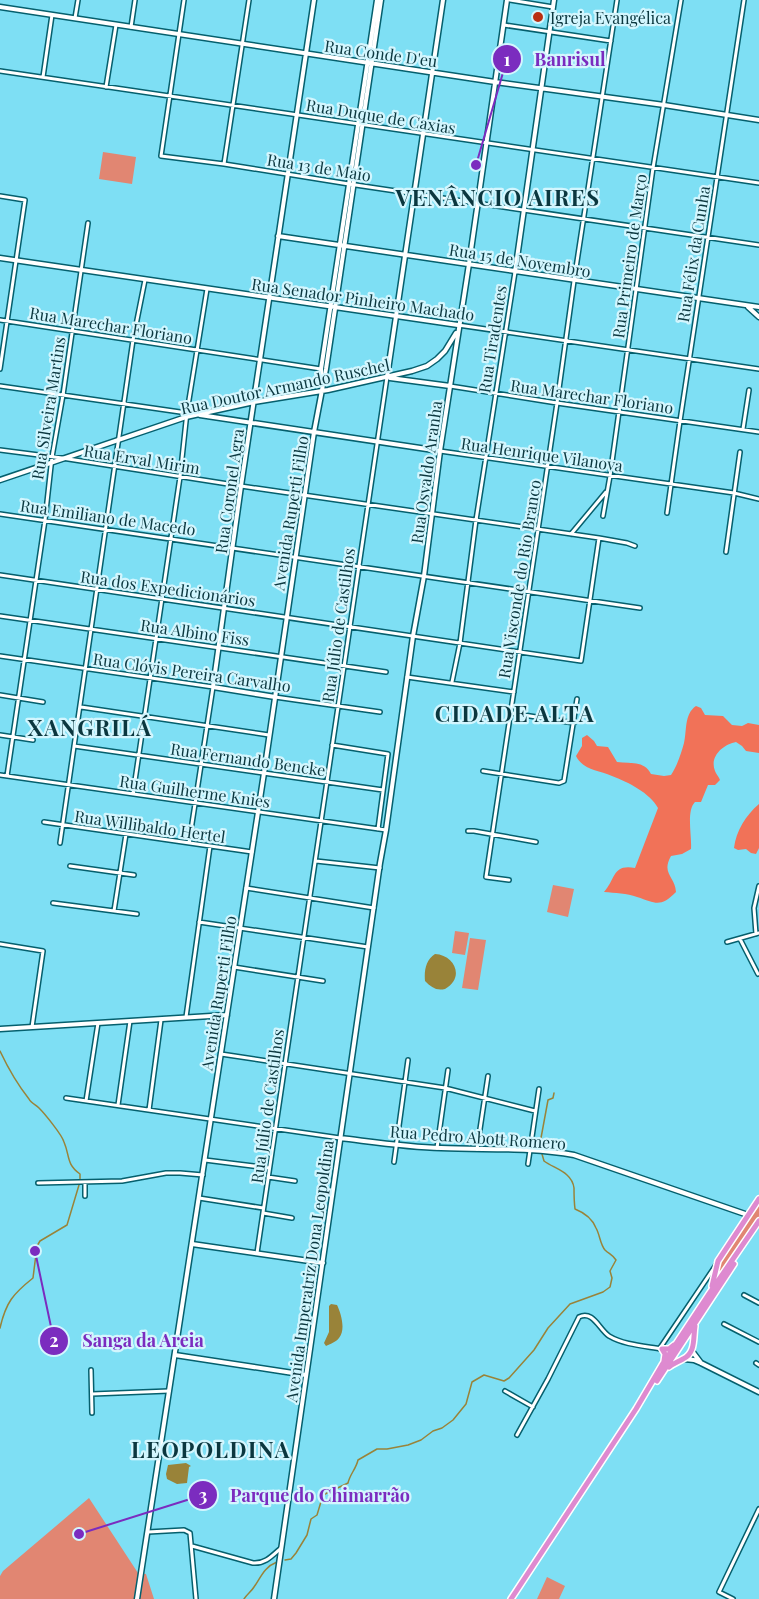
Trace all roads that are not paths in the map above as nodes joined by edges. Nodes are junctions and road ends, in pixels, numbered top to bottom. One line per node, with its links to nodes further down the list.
1 (78, 0): 16 (street)
2 (135, 0): 19 (street)
3 (184, 0): 21 (street)
4 (249, 0): 23 (street)
5 (314, 0): 24 (main road, Rua Coronel Agra)
6 (379, 0): 25 (main road, Avenida Ruperti Filho)
7 (443, 0): 27 (main road, Rua Júlio de Castilhos)
8 (508, 0): 14 (street); 18 (main road, Rua Osvaldo Aranha)
9 (554, 0): 14 (main road, Rua Tiradentes)
10 (617, 0): 22 (street, Rua Visconde do Rio Branco)
11 (681, 0): 34 (street, Rua Primeiro de Março)
12 (744, 0): 36 (street, Rua Félix da Cunha)
13 (0, 7): 15 (main road, Rua Conde D'eu)
14 (553, 7): 20 (main road, Rua Tiradentes)
15 (52, 15): 16 (main road, Rua Conde D'eu); 28 (street)
16 (75, 18): 17 (main road, Rua Conde D'eu)
17 (116, 25): 19 (main road, Rua Conde D'eu); 30 (street)
18 (504, 25): 20 (street); 29 (main road, Rua Osvaldo Aranha)
19 (131, 27): 21 (main road, Rua Conde D'eu)
20 (549, 32): 22 (street); 31 (main road, Rua Tiradentes)
21 (179, 34): 23 (main road, Rua Conde D'eu); 33 (street)
22 (611, 41): 32 (street, Rua Visconde do Rio Branco)
23 (243, 45): 24 (main road, Rua Conde D'eu); 35 (street)
24 (306, 54): 25 (main road, Rua Conde D'eu); 37 (main road, Rua Coronel Agra)
25 (370, 63): 27 (main road, Rua Conde D'eu); 39 (main road, Avenida Ruperti Filho)
26 (0, 71): 28 (street, Rua Duque de Caxias)
27 (432, 72): 29 (main road, Rua Conde D'eu); 40 (main road, Rua Júlio de Castilhos)
28 (43, 77): 30 (street, Rua Duque de Caxias)
29 (495, 82): 31 (main road, Rua Conde D'eu); 41 (main road, Rua Osvaldo Aranha)
30 (106, 87): 33 (street, Rua Duque de Caxias)
31 (541, 88): 32 (main road, Rua Conde D'eu); 42 (main road, Rua Tiradentes)
32 (603, 96): 34 (main road, Rua Conde D'eu); 43 (street, Rua Visconde do Rio Branco)
33 (170, 97): 35 (street, Rua Duque de Caxias); 44 (street, Rua 13 de Maio)
34 (664, 105): 36 (main road, Rua Conde D'eu); 45 (street, Rua Primeiro de Março)
35 (233, 106): 37 (street, Rua Duque de Caxias); 44 (street)
36 (726, 114): 38 (main road, Rua Conde D'eu); 47 (street, Rua Félix da Cunha)
37 (297, 115): 39 (street, Rua Duque de Caxias); 46 (main road, Rua Coronel Agra)
38 (759, 120)
39 (360, 124): 40 (street, Rua Duque de Caxias); 49 (main road, Avenida Ruperti Filho)
40 (423, 134): 41 (street, Rua Duque de Caxias); 50 (main road, Rua Júlio de Castilhos)
41 (486, 143): 42 (street, Rua Duque de Caxias); 52 (main road, Rua Osvaldo Aranha)
42 (532, 150): 43 (street, Rua Duque de Caxias); 53 (main road, Rua Tiradentes)
43 (593, 159): 45 (street, Rua Duque de Caxias); 54 (street, Rua Visconde do Rio Branco)
44 (224, 164): 46 (street, Rua 13 de Maio)
45 (653, 168): 47 (street, Rua Duque de Caxias); 56 (street, Rua Primeiro de Março)
46 (287, 175): 49 (street, Rua 13 de Maio); 57 (main road, Rua Coronel Agra)
47 (717, 177): 48 (street, Rua Duque de Caxias); 58 (street, Rua Félix da Cunha)
48 (759, 183)
49 (351, 185): 50 (street, Rua 13 de Maio); 60 (main road, Avenida Ruperti Filho)
50 (414, 194): 52 (street, Rua 13 de Maio); 61 (main road, Rua Júlio de Castilhos)
51 (0, 196): 63 (street)
52 (477, 203): 53 (street, Rua 13 de Maio); 64 (main road, Rua Osvaldo Aranha)
53 (523, 211): 54 (street, Rua 13 de Maio); 66 (main road, Rua Tiradentes)
54 (584, 219): 56 (street, Rua 13 de Maio); 68 (street, Rua Visconde do Rio Branco)
55 (88, 223): 65 (street, Rua Silveira Martins)
56 (645, 228): 58 (street, Rua 13 de Maio); 70 (street, Rua Primeiro de Março)
57 (278, 236): 60 (main road, Rua 15 de Novembro); 71 (main road, Rua Coronel Agra)
58 (708, 237): 59 (street, Rua 13 de Maio); 72 (street, Rua Félix da Cunha)
59 (759, 244)
60 (342, 247): 61 (main road, Rua 15 de Novembro); 74 (main road, Avenida Ruperti Filho)
61 (405, 255): 64 (main road, Rua 15 de Novembro); 76 (main road, Rua Júlio de Castilhos)
62 (0, 258): 63 (main road, Rua Senador Pinheiro Machado)
63 (16, 260): 65 (main road, Rua Senador Pinheiro Machado); 79 (street)
64 (469, 264): 66 (main road, Rua 15 de Novembro); 80 (main road, Rua Osvaldo Aranha)
65 (82, 269): 67 (main road, Rua Senador Pinheiro Machado); 81 (street, Rua Silveira Martins)
66 (515, 272): 68 (main road, Rua 15 de Novembro); 82 (street, Rua Tiradentes)
67 (145, 280): 69 (main road, Rua Senador Pinheiro Machado); 83 (street)
68 (574, 281): 70 (main road, Rua 15 de Novembro); 84 (street, Rua Visconde do Rio Branco)
69 (207, 289): 71 (main road, Rua Senador Pinheiro Machado); 87 (street)
70 (636, 290): 72 (main road, Rua 15 de Novembro); 88 (street, Rua Primeiro de Março)
71 (269, 297): 74 (main road, Rua Senador Pinheiro Machado); 90 (main road, Rua Coronel Agra)
72 (699, 298): 73 (main road, Rua 15 de Novembro); 89 (street, Rua Félix da Cunha)
73 (748, 306): 75 (main road, Rua 15 de Novembro); 77 (main road)
74 (333, 307): 76 (main road, Rua Senador Pinheiro Machado); 92 (main road, Avenida Ruperti Filho)
75 (759, 307)
76 (396, 316): 80 (main road, Rua Senador Pinheiro Machado); 94 (main road, Rua Júlio de Castilhos)
77 (759, 317)
78 (0, 320): 79 (street, Rua Marechar Floriano)
79 (7, 321): 81 (street, Rua Marechar Floriano); 91 (street)
80 (458, 327): 82 (street, Rua Senador Pinheiro Machado); 85 (main road, Rua Doutor Armando Ruschel); 86 (main road, Rua Osvaldo Aranha)
81 (73, 331): 83 (street, Rua Marechar Floriano); 100 (street, Rua Silveira Martins)
82 (505, 332): 84 (street, Rua Senador Pinheiro Machado); 99 (street, Rua Tiradentes)
83 (133, 340): 87 (street, Rua Marechar Floriano); 103 (street)
84 (566, 341): 88 (street, Rua Senador Pinheiro Machado); 102 (street, Rua Visconde do Rio Branco)
85 (449, 345): 86 (main road); 94 (main road, Rua Doutor Armando Ruschel)
86 (456, 347): 96 (main road, Rua Osvaldo Aranha)
87 (197, 350): 90 (street, Rua Marechar Floriano); 105 (street)
88 (628, 350): 89 (street, Rua Senador Pinheiro Machado); 104 (street, Rua Primeiro de Março)
89 (689, 358): 93 (street, Rua Senador Pinheiro Machado); 107 (street, Rua Félix da Cunha)
90 (260, 360): 92 (street, Rua Marechar Floriano); 101 (main road, Rua Coronel Agra)
91 (0, 369)
92 (324, 369): 98 (main road, Avenida Ruperti Filho)
93 (759, 369)
94 (387, 377): 96 (main road, Rua Marechar Floriano); 98 (main road, Rua Doutor Armando Ruschel); 113 (street, Rua Júlio de Castilhos)
95 (0, 386): 100 (street)
96 (450, 386): 99 (street, Rua Marechar Floriano); 115 (main road, Rua Osvaldo Aranha)
97 (749, 390): 109 (street)
98 (321, 391): 101 (main road, Rua Doutor Armando Ruschel); 110 (main road, Avenida Ruperti Filho)
99 (496, 394): 102 (street, Rua Marechar Floriano); 117 (street, Rua Tiradentes)
100 (63, 395): 103 (street); 119 (street, Rua Silveira Martins)
101 (254, 402): 106 (main road, Rua Doutor Armando Ruschel); 108 (main road, Rua Coronel Agra)
102 (557, 403): 104 (street, Rua Marechar Floriano); 120 (street, Rua Visconde do Rio Branco)
103 (124, 404): 105 (street); 112 (street)
104 (619, 412): 107 (street, Rua Marechar Floriano); 122 (street, Rua Primeiro de Março)
105 (187, 414): 106 (main road, Rua Doutor Armando Ruschel); 112 (main road, Rua Doutor Armando Ruschel); 123 (street)
106 (196, 415): 108 (main road, Rua Henrique Vilanova)
107 (680, 421): 109 (street, Rua Marechar Floriano); 125 (street, Rua Félix da Cunha)
108 (251, 423): 110 (main road, Rua Henrique Vilanova); 126 (main road, Rua Coronel Agra)
109 (743, 429): 111 (street, Rua Marechar Floriano)
110 (314, 432): 113 (main road, Rua Henrique Vilanova); 129 (main road, Avenida Ruperti Filho)
111 (759, 432)
112 (120, 439): 118 (main road, Rua Doutor Armando Ruschel); 121 (street)
113 (377, 441): 115 (main road, Rua Henrique Vilanova); 131 (street, Rua Júlio de Castilhos)
114 (0, 450): 119 (street)
115 (440, 451): 117 (street, Rua Henrique Vilanova); 134 (main road, Rua Osvaldo Aranha)
116 (740, 452): 128 (street)
117 (486, 457): 120 (street, Rua Henrique Vilanova); 137 (street, Rua Tiradentes)
118 (62, 458): 119 (main road, Rua Doutor Armando Ruschel); 121 (street, Rua Erval Mirim)
119 (51, 460): 124 (main road, Rua Doutor Armando Ruschel); 136 (street, Rua Silveira Martins)
120 (548, 466): 122 (street, Rua Henrique Vilanova); 139 (street, Rua Visconde do Rio Branco)
121 (116, 467): 123 (street, Rua Erval Mirim); 138 (street)
122 (610, 476): 125 (street, Rua Henrique Vilanova); 127 (street, Rua Primeiro de Março)
123 (180, 477): 126 (street, Rua Erval Mirim); 141 (street)
124 (0, 480)
125 (670, 484): 128 (street, Rua Henrique Vilanova); 132 (street, Rua Félix da Cunha)
126 (241, 486): 129 (street, Rua Erval Mirim); 144 (main road, Rua Coronel Agra)
127 (608, 489): 135 (street, Rua Primeiro de Março); 140 (street)
128 (734, 493): 130 (street, Rua Henrique Vilanova); 145 (street)
129 (304, 496): 131 (street, Rua Erval Mirim); 146 (main road, Avenida Ruperti Filho)
130 (759, 498)
131 (367, 505): 134 (street, Rua Erval Mirim); 147 (street, Rua Júlio de Castilhos)
132 (667, 513)
133 (0, 514): 136 (street, Rua Emiliano de Macedo)
134 (432, 514): 137 (street, Rua Erval Mirim); 149 (main road, Rua Osvaldo Aranha)
135 (603, 516)
136 (45, 520): 138 (street, Rua Emiliano de Macedo); 150 (street, Rua Silveira Martins)
137 (476, 520): 139 (street, Rua Erval Mirim); 151 (street, Rua Tiradentes)
138 (106, 529): 141 (street, Rua Emiliano de Macedo); 152 (street)
139 (538, 530): 140 (street, Rua Erval Mirim); 153 (street, Rua Visconde do Rio Branco)
140 (571, 534): 142 (street, Rua Erval Mirim)
141 (170, 538): 144 (street, Rua Emiliano de Macedo); 154 (street)
142 (599, 538): 143 (street, Rua Erval Mirim); 155 (street)
143 (635, 546)
144 (232, 548): 146 (street, Rua Emiliano de Macedo); 156 (main road, Rua Coronel Agra)
145 (726, 552)
146 (295, 556): 147 (street, Rua Emiliano de Macedo); 159 (main road, Avenida Ruperti Filho)
147 (358, 566): 149 (street, Rua Emiliano de Macedo); 161 (street, Rua Júlio de Castilhos)
148 (0, 575): 150 (street, Rua dos Expedicionários)
149 (424, 576): 151 (street, Rua Emiliano de Macedo); 163 (main road, Rua Osvaldo Aranha)
150 (36, 580): 152 (street, Rua dos Expedicionários); 160 (street, Rua Silveira Martins)
151 (468, 583): 153 (street, Rua Emiliano de Macedo); 165 (street, Rua Tiradentes)
152 (97, 589): 154 (street, Rua dos Expedicionários); 162 (street)
153 (529, 592): 155 (street, Rua Emiliano de Macedo); 167 (street, Rua Visconde do Rio Branco)
154 (161, 599): 156 (street, Rua dos Expedicionários); 164 (street)
155 (590, 601): 157 (street, Rua Emiliano de Macedo); 167 (street, Rua dos Expedicionários)
156 (224, 608): 159 (street, Rua dos Expedicionários); 166 (main road, Rua Coronel Agra)
157 (640, 608)
158 (0, 616): 160 (street, Rua Albino Fiss)
159 (286, 617): 161 (street, Rua dos Expedicionários); 169 (main road, Avenida Ruperti Filho)
160 (30, 621): 162 (street, Rua Albino Fiss); 170 (street, Rua Silveira Martins)
161 (350, 627): 163 (street, Rua dos Expedicionários); 171 (street, Rua Júlio de Castilhos)
162 (91, 629): 164 (street, Rua Albino Fiss); 172 (street)
163 (413, 636): 165 (street, Rua dos Expedicionários); 174 (main road, Rua Osvaldo Aranha)
164 (156, 639): 166 (street, Rua Albino Fiss); 175 (street)
165 (460, 643): 167 (street, Rua dos Expedicionários); 176 (street, Rua Tiradentes)
166 (219, 648): 169 (street, Rua Albino Fiss); 177 (main road, Rua Coronel Agra)
167 (520, 653): 178 (street, Rua Visconde do Rio Branco)
168 (0, 656): 170 (street, Rua Clóvis Pereira Carvalho)
169 (281, 657): 171 (street, Rua Albino Fiss); 180 (main road, Avenida Ruperti Filho)
170 (24, 659): 172 (street, Rua Clóvis Pereira Carvalho); 181 (street, Rua Silveira Martins)
171 (344, 666): 173 (street, Rua Albino Fiss); 184 (street, Rua Júlio de Castilhos)
172 (86, 669): 175 (street, Rua Clóvis Pereira Carvalho); 185 (street)
173 (386, 672)
174 (407, 677): 176 (street); 214 (main road, Rua Osvaldo Aranha)
175 (150, 678): 177 (street, Rua Clóvis Pereira Carvalho); 188 (street)
176 (452, 682): 178 (street)
177 (213, 687): 180 (main road, Rua Clóvis Pereira Carvalho); 190 (street, Rua Coronel Agra)
178 (514, 692): 187 (street, Rua Visconde do Rio Branco)
179 (0, 695): 181 (street)
180 (275, 697): 184 (street, Rua Clóvis Pereira Carvalho); 192 (main road, Avenida Ruperti Filho)
181 (19, 698): 183 (street); 193 (street, Rua Silveira Martins)
182 (577, 699): 189 (street)
183 (43, 702)
184 (338, 706): 186 (street, Rua Clóvis Pereira Carvalho); 195 (street, Rua Júlio de Castilhos)
185 (80, 707): 188 (street); 196 (street)
186 (380, 712)
187 (511, 712): 189 (street); 201 (street, Rua Visconde do Rio Branco)
188 (144, 717): 190 (street); 197 (street)
189 (574, 723): 201 (street)
190 (207, 726): 192 (street); 198 (street, Rua Coronel Agra)
191 (0, 735): 193 (street)
192 (269, 735): 200 (main road, Avenida Ruperti Filho)
193 (13, 737): 194 (street); 203 (street, Rua Silveira Martins)
194 (33, 740)
195 (332, 745): 204 (street, Rua Júlio de Castilhos); 206 (street)
196 (75, 746): 197 (street, Rua Fernando Bencke); 205 (street)
197 (138, 755): 198 (street, Rua Fernando Bencke); 207 (street)
198 (201, 764): 200 (street, Rua Fernando Bencke); 208 (street, Rua Coronel Agra)
199 (483, 771): 201 (street)
200 (264, 773): 204 (street, Rua Fernando Bencke); 209 (main road, Avenida Ruperti Filho)
201 (502, 774): 217 (street, Rua Visconde do Rio Branco)
202 (0, 775): 203 (street, Rua Guilherme Knies)
203 (7, 776): 205 (street, Rua Guilherme Knies)
204 (327, 782): 206 (street, Rua Fernando Bencke); 210 (street, Rua Júlio de Castilhos)
205 (69, 785): 207 (street, Rua Guilherme Knies); 212 (street)
206 (383, 790): 213 (street)
207 (133, 794): 208 (street, Rua Guilherme Knies)
208 (195, 803): 209 (street, Rua Guilherme Knies); 220 (street, Rua Coronel Agra)
209 (258, 812): 210 (street, Rua Guilherme Knies); 222 (main road, Avenida Ruperti Filho)
210 (321, 821): 213 (street, Rua Guilherme Knies); 223 (street, Rua Júlio de Castilhos)
211 (44, 822): 212 (street, Rua Willibaldo Hertel)
212 (62, 825): 216 (street, Rua Willibaldo Hertel); 219 (street)
213 (378, 829): 214 (street, Rua Guilherme Knies)
214 (386, 830): 225 (main road, Rua Osvaldo Aranha)
215 (468, 831): 217 (street)
216 (126, 834): 220 (street, Rua Willibaldo Hertel); 226 (street)
217 (492, 835): 218 (street); 228 (street, Rua Visconde do Rio Branco)
218 (536, 842)
219 (60, 843)
220 (189, 843): 221 (street, Rua Willibaldo Hertel)
221 (210, 846): 222 (street, Rua Willibaldo Hertel); 236 (street)
222 (252, 852): 230 (main road, Avenida Ruperti Filho)
223 (315, 861): 225 (street); 231 (street, Rua Júlio de Castilhos)
224 (70, 866): 226 (street)
225 (380, 868): 233 (main road, Rua Osvaldo Aranha)
226 (120, 873): 227 (street); 234 (street)
227 (134, 875)
228 (509, 880)
229 (759, 886): 238 (street)
230 (246, 888): 231 (street); 237 (main road, Avenida Ruperti Filho)
231 (309, 898): 233 (street); 239 (street, Rua Júlio de Castilhos)
232 (53, 903): 234 (street)
233 (374, 908): 243 (main road, Rua Osvaldo Aranha)
234 (114, 911): 235 (street)
235 (137, 914)
236 (199, 922): 237 (street); 249 (street)
237 (240, 928): 239 (street); 244 (main road, Avenida Ruperti Filho)
238 (758, 933): 240 (street)
239 (303, 937): 243 (street); 246 (street, Rua Júlio de Castilhos)
240 (740, 939): 241 (street); 245 (street)
241 (727, 942)
242 (0, 944): 253 (street)
243 (368, 947): 259 (main road, Avenida Imperatriz Dona Leopoldina)
244 (234, 967): 246 (street); 248 (main road, Avenida Ruperti Filho)
245 (758, 974)
246 (297, 977): 247 (street); 257 (street, Rua Júlio de Castilhos)
247 (323, 981)
248 (227, 1015): 249 (main road); 255 (main road, Avenida Ruperti Filho)
249 (186, 1017): 250 (main road)
250 (161, 1018): 251 (main road); 268 (street)
251 (130, 1021): 252 (main road); 267 (street)
252 (98, 1023): 253 (main road); 266 (street)
253 (32, 1027): 254 (main road)
254 (0, 1029)
255 (221, 1054): 257 (street); 270 (main road, Avenida Ruperti Filho)
256 (408, 1060): 261 (street)
257 (285, 1064): 259 (street); 271 (street, Rua Júlio de Castilhos)
258 (448, 1070): 262 (street)
259 (350, 1074): 261 (street); 272 (main road, Avenida Imperatriz Dona Leopoldina)
260 (488, 1076): 264 (street)
261 (405, 1082): 262 (street); 273 (street)
262 (445, 1088): 264 (street); 274 (street)
263 (539, 1089): 269 (street)
264 (485, 1097): 269 (street); 275 (street)
265 (66, 1098): 266 (street)
266 (86, 1101): 267 (street)
267 (118, 1105): 268 (street)
268 (148, 1110): 270 (street)
269 (536, 1111): 276 (street)
270 (211, 1119): 271 (street); 277 (main road, Avenida Ruperti Filho)
271 (276, 1129): 272 (street); 280 (street, Rua Júlio de Castilhos)
272 (340, 1138): 273 (main road, Rua Pedro Abott Romero); 298 (main road, Avenida Imperatriz Dona Leopoldina)
273 (396, 1145): 274 (main road, Rua Pedro Abott Romero); 278 (street)
274 (437, 1148): 275 (main road, Rua Pedro Abott Romero)
275 (477, 1149): 276 (main road, Rua Pedro Abott Romero)
276 (530, 1150): 279 (street); 291 (main road, Rua Pedro Abott Romero)
277 (205, 1160): 280 (street); 281 (main road, Avenida Ruperti Filho)
278 (394, 1162)
279 (528, 1164)
280 (269, 1168): 282 (street, Rua Júlio de Castilhos)
281 (203, 1174): 284 (street); 287 (main road, Avenida Ruperti Filho)
282 (268, 1177): 283 (street); 289 (street, Rua Júlio de Castilhos)
283 (295, 1181)
284 (85, 1182): 285 (street); 286 (street)
285 (38, 1183)
286 (85, 1196)
287 (199, 1198): 289 (street); 295 (main road, Avenida Ruperti Filho)
288 (759, 1199): 291 (highway)
289 (263, 1208): 290 (street, Rua Júlio de Castilhos)
290 (263, 1213): 292 (street); 296 (street, Rua Júlio de Castilhos)
291 (748, 1215): 297 (highway)
292 (292, 1218)
293 (759, 1221): 299 (highway)
294 (759, 1226): 302 (highway)
295 (192, 1244): 296 (main road); 309 (main road, Avenida Ruperti Filho)
296 (257, 1254): 298 (main road)
297 (718, 1261): 299 (highway); 306 (street)
298 (322, 1263): 314 (main road, Avenida Imperatriz Dona Leopoldina)
299 (709, 1294): 305 (highway)
300 (744, 1296): 301 (street)
301 (759, 1303)
302 (696, 1323): 307 (highway); 308 (highway)
303 (724, 1324): 304 (street)
304 (759, 1342)
305 (677, 1344): 306 (highway); 308 (highway); 312 (highway)
306 (661, 1348): 312 (highway); 320 (street)
307 (692, 1351): 310 (highway); 311 (main road)
308 (675, 1354): 310 (highway); 315 (highway)
309 (175, 1355): 314 (main road); 316 (main road, Avenida Ruperti Filho)
310 (682, 1359): 311 (main road); 315 (highway)
311 (701, 1363): 318 (main road)
312 (662, 1365): 321 (highway)
313 (91, 1370): 319 (street)
314 (306, 1376): 327 (main road, Avenida Imperatriz Dona Leopoldina)
315 (659, 1377): 321 (highway)
316 (169, 1391): 319 (street); 325 (main road, Avenida Ruperti Filho)
317 (505, 1391): 320 (street)
318 (759, 1392)
319 (92, 1394): 322 (street)
320 (533, 1407): 323 (street)
321 (636, 1409): 331 (highway)
322 (92, 1413)
323 (518, 1435)
324 (759, 1509): 332 (street)
325 (148, 1532): 326 (street); 328 (main road, Avenida Ruperti Filho)
326 (192, 1546): 327 (street); 329 (street)
327 (281, 1548): 330 (main road, Avenida Imperatriz Dona Leopoldina)
328 (137, 1599)
329 (196, 1599)
330 (274, 1599)
331 (511, 1599)
332 (733, 1599)

